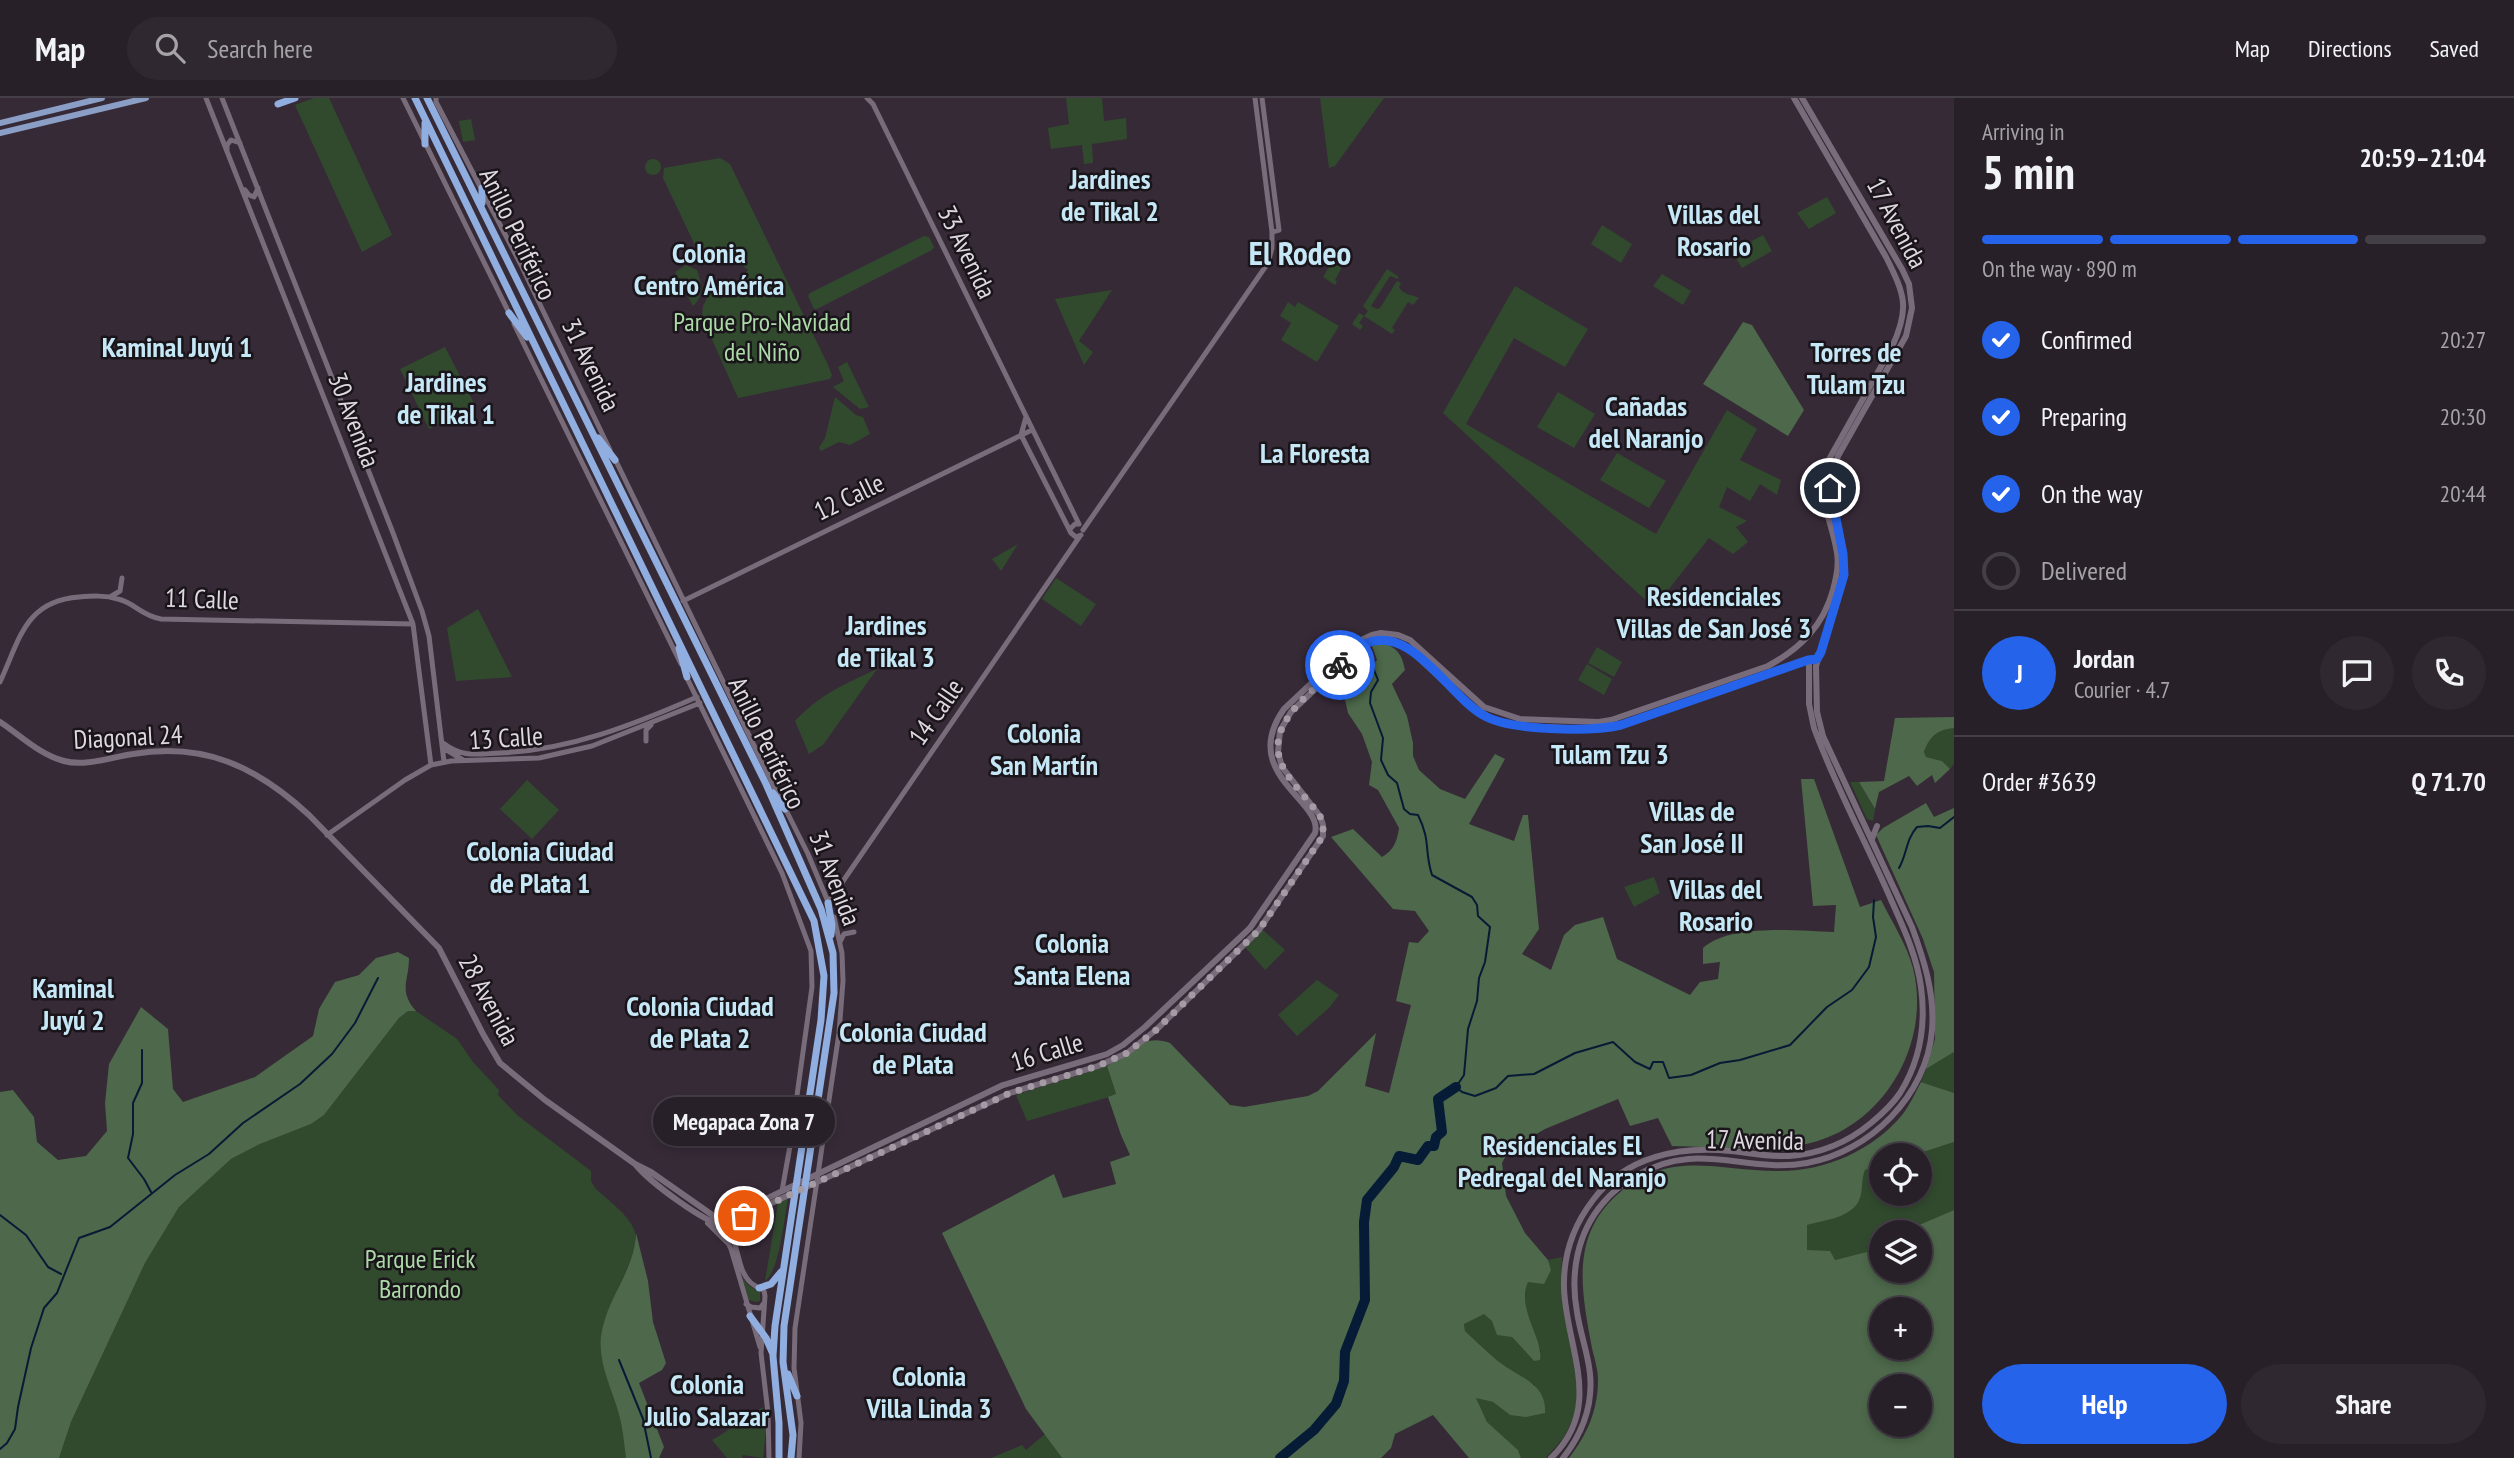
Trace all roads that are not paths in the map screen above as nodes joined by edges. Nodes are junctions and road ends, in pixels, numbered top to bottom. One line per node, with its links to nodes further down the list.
1 (102, 98): 17 (main road)
2 (146, 98): 18 (main road)
3 (206, 98): 21 (street, 30 Avenida)
4 (222, 98): 19 (street, 30 Avenida)
5 (295, 98): 15 (highway)
6 (403, 98): 20 (street, 31 Avenida)
7 (415, 98): 16 (highway, Anillo Periférico)
8 (867, 98): 14 (street, 33 Avenida)
9 (1255, 98): 26 (street)
10 (1262, 98): 26 (street)
11 (1794, 98): 40 (main road, 17 Avenida)
12 (1802, 98): 44 (main road, 17 Avenida)
13 (432, 99): 23 (street, 31 Avenida); 25 (highway, Anillo Periférico)
14 (873, 101): 29 (street, 33 Avenida)
15 (278, 104)
16 (425, 118): 20 (highway); 28 (highway, Anillo Periférico)
17 (0, 123)
18 (0, 133)
19 (240, 143): 21 (street); 24 (street, 30 Avenida)
20 (425, 144): 27 (street, 31 Avenida)
21 (226, 151): 22 (street, 30 Avenida)
22 (239, 182): 24 (street); 38 (street, 30 Avenida)
23 (482, 187): 25 (highway); 33 (street, 31 Avenida)
24 (258, 188): 41 (street, 30 Avenida)
25 (482, 207): 30 (highway, Anillo Periférico)
26 (1276, 231): 34 (street)
27 (509, 313): 28 (highway); 46 (street, 31 Avenida)
28 (537, 350): 39 (highway, Anillo Periférico)
29 (1027, 417): 31 (street, 33 Avenida); 32 (street)
30 (588, 425): 33 (highway); 58 (highway, Anillo Periférico)
31 (1032, 430): 32 (street, 12 Calle); 34 (street, 33 Avenida)
32 (1021, 435): 34 (street); 37 (street, 12 Calle)
33 (615, 460): 37 (street, 31 Avenida)
34 (1080, 530): 63 (street, 14 Calle)
35 (122, 578): 36 (street)
36 (109, 597): 38 (street, 11 Calle); 48 (street, 11 Calle)
37 (683, 601): 59 (street, 31 Avenida)
38 (413, 624): 43 (street, 30 Avenida)
39 (674, 631): 46 (highway); 77 (highway, Anillo Periférico)
40 (1808, 638): 42 (main road); 44 (main road)
41 (430, 644): 43 (street); 54 (street, 30 Avenida)
42 (1800, 645): 45 (main road); 50 (main road)
43 (417, 648): 57 (street, 30 Avenida)
44 (1821, 652): 45 (main road); 62 (main road, 17 Avenida)
45 (1809, 660): 50 (main road); 91 (main road, 17 Avenida)
46 (687, 677): 49 (street, 31 Avenida)
47 (1320, 680): 50 (main road); 68 (main road, 16 Calle); 68 (main road, 16 Calle)
48 (0, 682)
49 (698, 700): 52 (street, 13 Calle); 54 (street, 13 Calle); 69 (street, 31 Avenida)
50 (1654, 709)
51 (0, 722): 61 (main road, Diagonal 24)
52 (653, 723): 53 (street); 55 (street, 13 Calle)
53 (646, 741)
54 (444, 745): 55 (street); 56 (street, 30 Avenida)
55 (466, 761): 56 (street, 13 Calle)
56 (444, 762): 57 (street, 13 Calle)
57 (431, 765): 61 (street, 13 Calle)
58 (766, 784): 59 (highway); 65 (highway, Anillo Periférico)
59 (785, 809): 63 (street, 31 Avenida)
60 (1877, 826): 62 (main road)
61 (327, 835): 67 (main road, 28 Avenida)
62 (1872, 841): 92 (main road, 17 Avenida)
63 (828, 903): 65 (highway); 66 (street, 31 Avenida)
64 (854, 932): 66 (street)
65 (831, 939): 85 (highway, Anillo Periférico)
66 (839, 942): 68 (street, 31 Avenida)
67 (635, 1164): 70 (main road, 28 Avenida); 73 (main road, 28 Avenida)
68 (814, 1179): 69 (main road, 16 Calle); 69 (main road, 16 Calle); 86 (street, 31 Avenida)
69 (785, 1193): 71 (main road, 16 Calle); 72 (main road, 16 Calle)
70 (696, 1212): 74 (main road, 28 Avenida); 76 (main road)
71 (735, 1213): 73 (main road, 16 Calle); 74 (street)
72 (744, 1216): 74 (main road, 16 Calle); 75 (main road)
73 (718, 1219): 74 (street)
74 (724, 1225): 75 (street); 76 (street)
75 (732, 1234): 78 (street)
76 (727, 1242): 80 (street)
77 (785, 1261): 78 (highway); 84 (highway, Anillo Periférico)
78 (760, 1288): 79 (street)
79 (766, 1301): 80 (street); 82 (street)
80 (746, 1304): 81 (street)
81 (750, 1316): 82 (highway); 83 (street)
82 (762, 1333): 83 (street); 84 (highway)
83 (761, 1353): 87 (street)
84 (773, 1356): 88 (highway, Anillo Periférico)
85 (783, 1362): 86 (highway); 89 (highway, Anillo Periférico)
86 (797, 1396): 90 (street, 31 Avenida)
87 (769, 1458)
88 (779, 1458)
89 (791, 1458)
90 (799, 1458)
91 (1551, 1458)
92 (1563, 1458)

